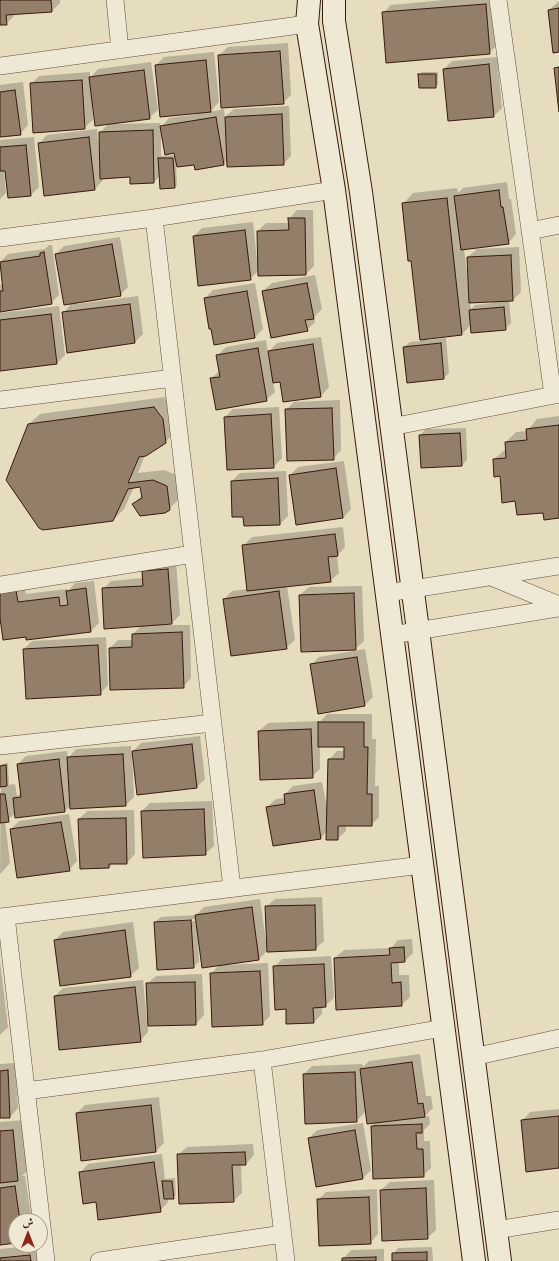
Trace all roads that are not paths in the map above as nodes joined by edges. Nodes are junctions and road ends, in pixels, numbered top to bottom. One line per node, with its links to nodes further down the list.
1 (115, 0): 6 (street)
2 (309, 0): 5 (street)
3 (334, 0): 16 (street)
4 (498, 0): 11 (street)
5 (307, 24): 6 (street); 8 (street)
6 (120, 50): 7 (street)
7 (0, 66)
8 (334, 190): 9 (street); 22 (street)
9 (154, 218): 12 (street); 13 (street)
10 (559, 225): 11 (street)
11 (530, 231): 14 (street)
12 (0, 238)
13 (173, 378): 15 (street); 17 (street)
14 (556, 395): 16 (street)
15 (0, 400)
16 (391, 426): 21 (street)
17 (193, 554): 20 (street); 26 (street)
18 (559, 566): 19 (street)
19 (491, 577): 21 (street); 23 (street)
20 (0, 585)
21 (412, 590): 22 (street); 24 (street)
22 (386, 593): 25 (street)
23 (559, 607): 24 (street)
24 (418, 631): 25 (street); 33 (street)
25 (392, 635): 28 (street)
26 (213, 723): 27 (street); 29 (street)
27 (0, 746)
28 (422, 865): 29 (street); 31 (street)
29 (232, 888): 30 (street)
30 (3, 916): 35 (street)
31 (443, 1028): 34 (street); 42 (street)
32 (559, 1038): 33 (street)
33 (473, 1057): 37 (street)
34 (262, 1060): 35 (street); 38 (street)
35 (26, 1091): 39 (street)
36 (559, 1220): 37 (street)
37 (496, 1230): 43 (street)
38 (283, 1234): 40 (street); 41 (street)
39 (46, 1261)
40 (99, 1261)
41 (286, 1261)
42 (474, 1261)
43 (500, 1261)

